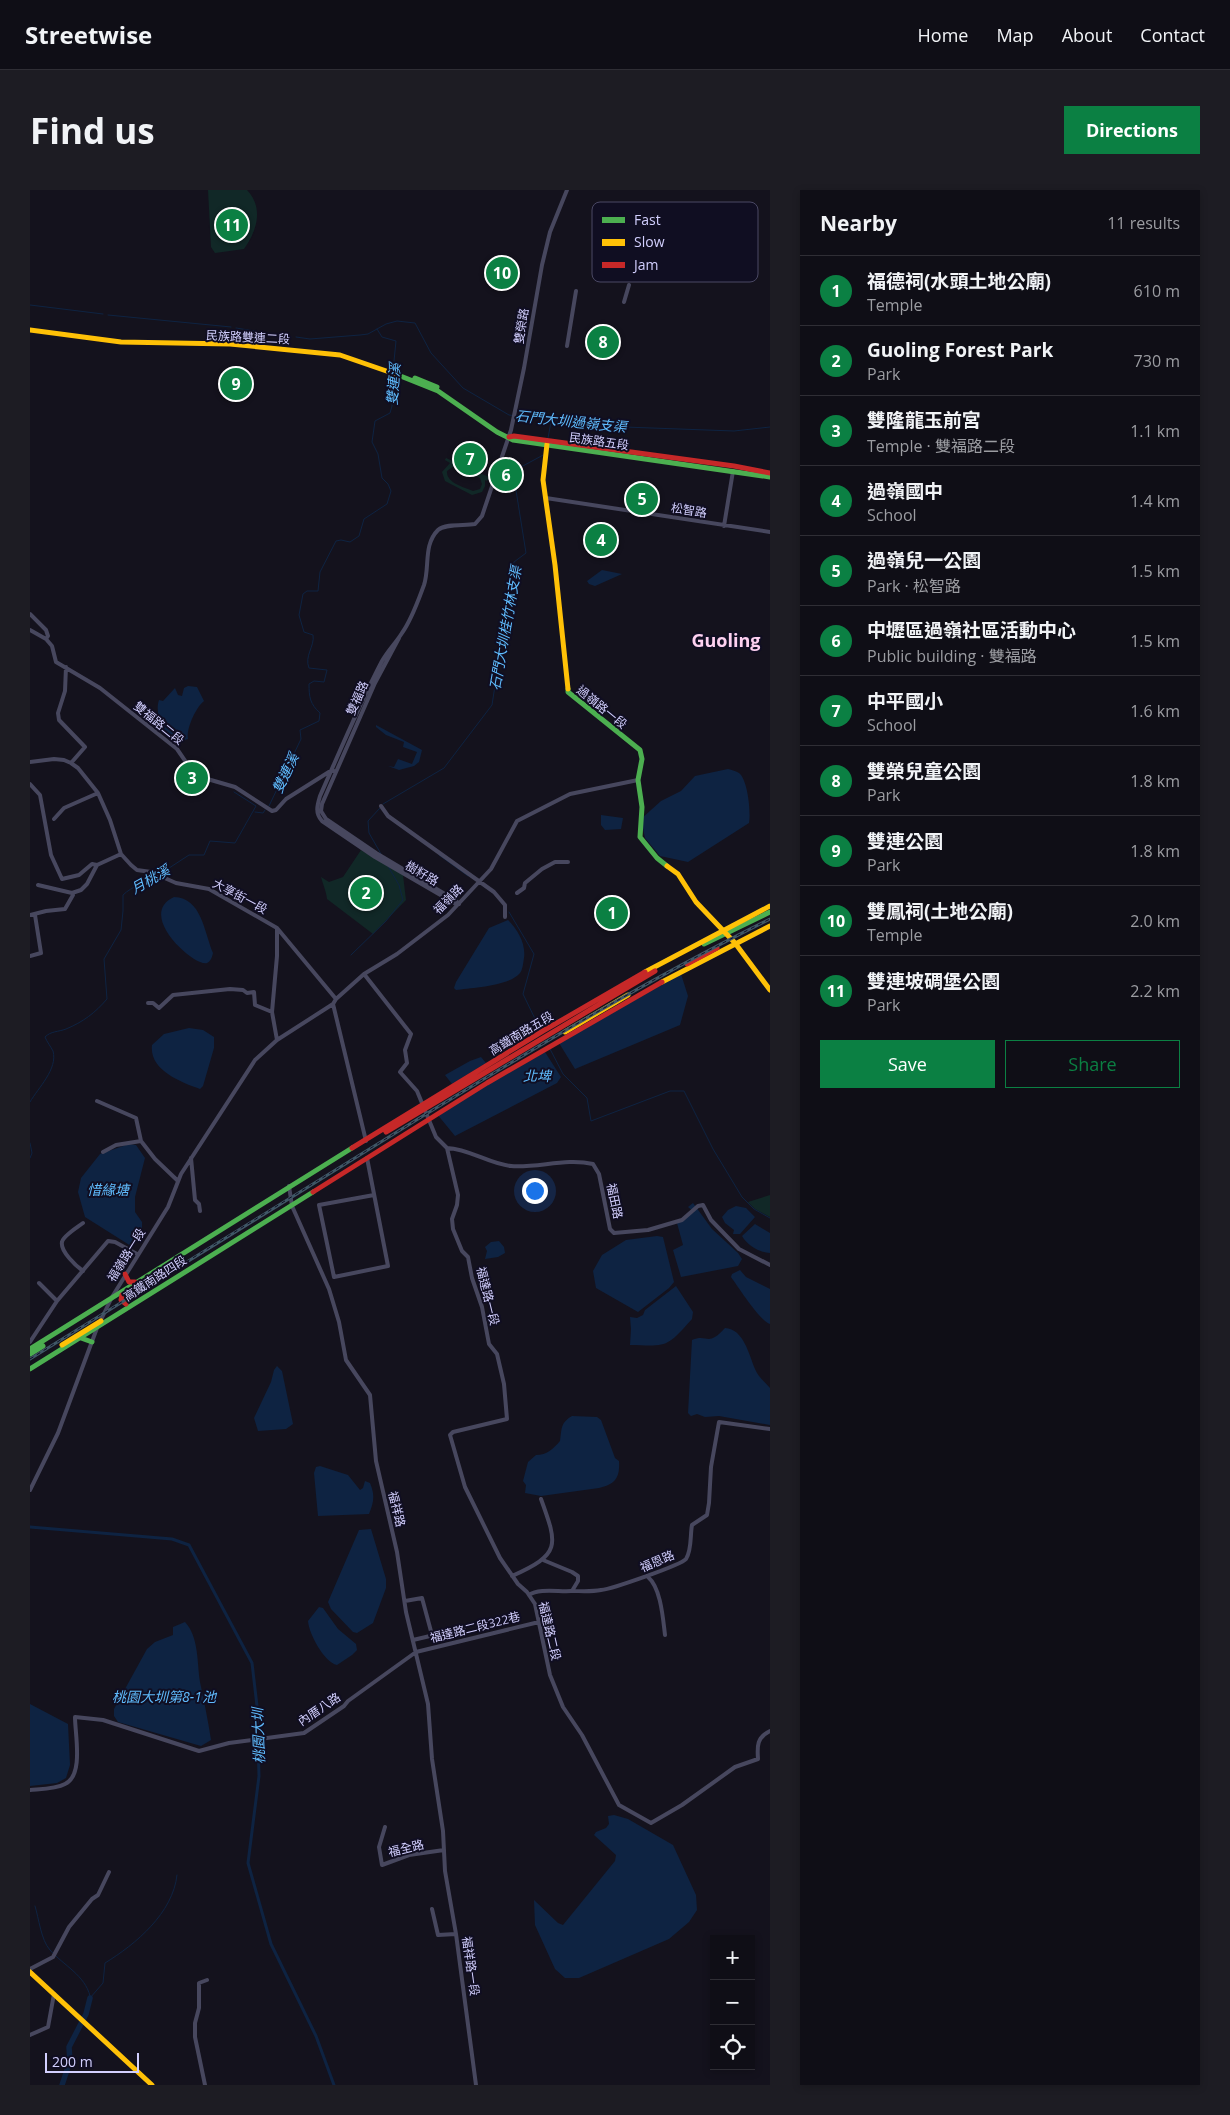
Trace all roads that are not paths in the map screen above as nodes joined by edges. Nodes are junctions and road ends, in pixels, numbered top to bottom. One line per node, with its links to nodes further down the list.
1 (566, 190): 7 (street, 雙榮路)
2 (629, 285): 4 (street)
3 (576, 291): 6 (street)
4 (624, 302)
5 (30, 330): 7 (main road, 民族路雙連二段)
6 (567, 346)
7 (509, 437): 8 (main road, 民族路五段); 10 (main road, 民族路五段); 20 (street, 樹籽路)
8 (548, 444): 9 (main road, 民族路五段); 11 (main road, 過嶺路一段)
9 (734, 470): 10 (main road, 民族路五段); 12 (street)
10 (770, 475)
11 (546, 498): 12 (street, 松智路); 21 (main road, 過嶺路一段)
12 (724, 526): 13 (street, 松智路)
13 (770, 532)
14 (30, 614): 16 (street, 雙福路二段)
15 (30, 630): 16 (street)
16 (46, 639): 17 (street, 雙福路二段)
17 (66, 667): 19 (street); 20 (street, 雙福路二段)
18 (30, 762): 19 (street)
19 (71, 762): 23 (street)
20 (334, 771): 33 (street, 樹籽路)
21 (638, 780): 29 (street, 福嶺路); 41 (main road, 過嶺路一段)
22 (30, 784): 28 (street)
23 (98, 793): 25 (street); 26 (street)
24 (381, 806): 29 (street)
25 (54, 820)
26 (121, 854): 28 (street); 40 (street, 大享街一段)
27 (568, 862): 32 (street)
28 (97, 865): 31 (street)
29 (480, 881): 33 (street, 福嶺路); 37 (street)
30 (38, 885): 31 (street)
31 (72, 892): 36 (street)
32 (517, 893)
33 (459, 904): 44 (street, 福嶺路)
34 (770, 906): 41 (main road, 高鐵南路五段)
35 (770, 912): 41 (main road, 高鐵南路五段)
36 (32, 915): 43 (street)
37 (505, 917)
38 (770, 922): 42 (main road, 高鐵南路五段)
39 (770, 926): 42 (main road, 高鐵南路五段)
40 (276, 928): 48 (street, 大享街一段); 51 (street, 大享街一段)
41 (723, 932): 42 (main road, 過嶺路一段); 46 (main road, 高鐵南路五段); 47 (main road, 高鐵南路五段)
42 (734, 942): 45 (main road, 過嶺路一段); 52 (main road, 高鐵南路五段); 53 (main road, 高鐵南路五段)
43 (30, 956)
44 (364, 974): 48 (street, 福嶺路); 59 (street, 福達路一段)
45 (770, 990)
46 (619, 991): 47 (main road); 57 (main road, 高鐵南路五段)
47 (599, 998): 56 (main road, 高鐵南路五段)
48 (336, 999): 50 (street, 福嶺路)
49 (148, 1002): 51 (street)
50 (333, 1004): 54 (street, 福嶺路); 62 (street)
51 (272, 1012): 54 (street, 大享街一段)
52 (589, 1018): 53 (main road); 60 (main road, 高鐵南路五段)
53 (576, 1030): 60 (main road, 高鐵南路五段)
54 (277, 1040): 55 (street, 福嶺路)
55 (269, 1048): 65 (street, 福嶺路一段)
56 (463, 1080): 57 (main road); 59 (main road, 高鐵南路五段)
57 (452, 1092): 59 (main road, 高鐵南路五段)
58 (97, 1101): 61 (street)
59 (423, 1107): 60 (street, 福達路一段); 62 (main road, 高鐵南路五段); 70 (main road, 高鐵南路五段)
60 (429, 1117): 63 (street, 福達路一段); 66 (main road, 高鐵南路五段); 69 (main road, 高鐵南路五段)
61 (141, 1141): 64 (street); 68 (street)
62 (366, 1141): 70 (main road, 高鐵南路五段)
63 (447, 1148): 79 (street, 福田路); 99 (street, 福達路一段)
64 (103, 1152)
65 (191, 1158): 68 (street, 福嶺路一段); 73 (street)
66 (367, 1158): 67 (main road, 高鐵南路五段); 71 (street)
67 (340, 1176): 69 (main road); 72 (main road, 高鐵南路五段)
68 (178, 1181): 77 (street, 福嶺路一段)
69 (323, 1182): 72 (main road, 高鐵南路五段)
70 (289, 1188): 72 (street, 福祥路); 75 (main road, 高鐵南路四段); 76 (main road, 高鐵南路四段)
71 (374, 1195): 71 (street)
72 (291, 1204): 78 (main road, 高鐵南路四段); 80 (main road, 高鐵南路四段); 108 (street, 福祥路)
73 (200, 1211)
74 (83, 1223): 81 (street)
75 (206, 1244): 76 (main road); 85 (main road, 高鐵南路四段)
76 (190, 1249): 83 (main road, 高鐵南路四段)
77 (137, 1254): 81 (street); 82 (street, 福嶺路一段)
78 (200, 1262): 80 (main road); 91 (main road, 高鐵南路四段)
79 (770, 1265)
80 (182, 1269): 88 (main road, 高鐵南路四段)
81 (83, 1271): 87 (street)
82 (125, 1274): 83 (main road); 86 (street, 福嶺路一段)
83 (135, 1282): 86 (main road, 高鐵南路四段)
84 (39, 1283): 87 (street)
85 (122, 1295): 86 (main road, 高鐵南路四段); 88 (main road)
86 (111, 1300): 89 (main road, 高鐵南路四段); 90 (street, 福嶺路一段); 95 (main road, 高鐵南路四段)
87 (57, 1301): 93 (street)
88 (126, 1304): 90 (main road, 高鐵南路四段)
89 (88, 1316): 91 (main road); 96 (main road, 高鐵南路四段)
90 (101, 1321): 91 (main road, 高鐵南路四段)
91 (94, 1327): 92 (main road, 高鐵南路四段); 94 (street); 97 (main road, 高鐵南路四段)
92 (81, 1338): 94 (main road); 98 (main road, 高鐵南路四段)
93 (30, 1342)
94 (92, 1342): 101 (street)
95 (30, 1349)
96 (30, 1354)
97 (30, 1364)
98 (30, 1369)
99 (507, 1419): 104 (street, 福達路二段)
100 (770, 1429): 105 (street, 福恩路)
101 (30, 1490)
102 (542, 1499): 103 (street)
103 (543, 1560): 104 (street); 106 (street)
104 (512, 1576): 107 (street, 福達路二段)
105 (648, 1577): 106 (street, 福恩路); 112 (street)
106 (572, 1591): 107 (street, 福恩路)
107 (529, 1595): 109 (street, 福達路二段)
108 (404, 1601): 111 (street); 113 (street, 福祥路)
109 (539, 1622): 114 (street, 福達路二段322巷); 115 (street, 福達路二段)
110 (464, 1628): 111 (street)
111 (432, 1635): 113 (street)
112 (665, 1635)
113 (413, 1640): 114 (street, 福祥路)
114 (416, 1652): 116 (street, 內厝八路); 118 (street, 福祥路)
115 (770, 1731)
116 (30, 1790)
117 (385, 1826): 118 (street, 福全路)
118 (444, 1850): 121 (street, 福祥路一段)
119 (109, 1872): 122 (street)
120 (432, 1909): 121 (street)
121 (456, 1934): 128 (street, 福祥路一段)
122 (30, 1970): 124 (main road)
123 (207, 1980): 127 (street)
124 (54, 1994): 125 (street); 126 (main road)
125 (30, 2035)
126 (152, 2085)
127 (205, 2085)
128 (476, 2085)

